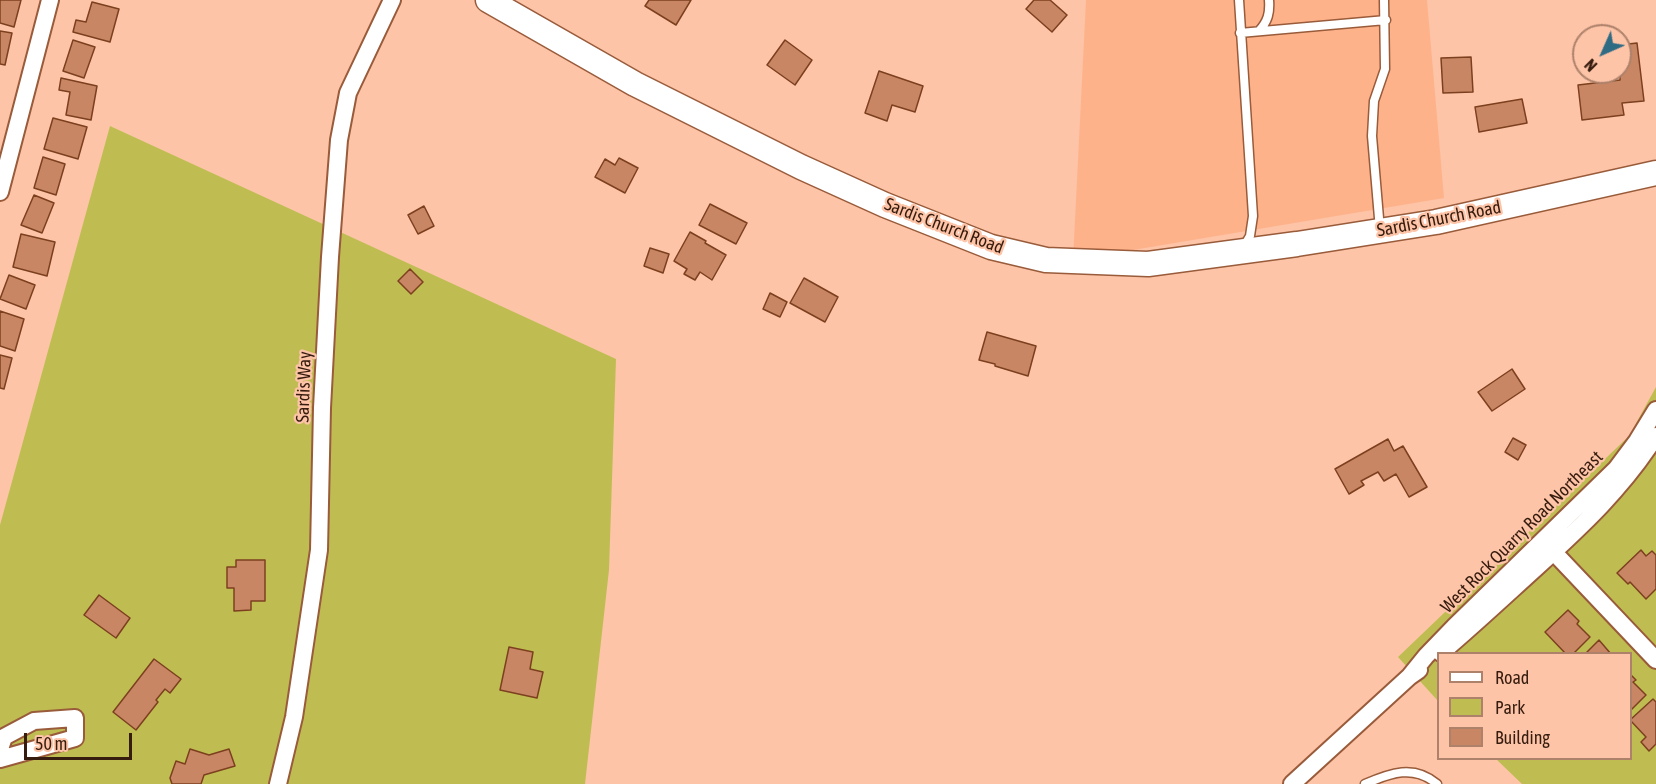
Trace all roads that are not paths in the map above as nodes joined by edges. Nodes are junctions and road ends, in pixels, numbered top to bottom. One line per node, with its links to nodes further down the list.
1 (50, 0): 11 (street)
2 (392, 0): 24 (street, Sardis Way)
3 (488, 0): 13 (street, Sardis Church Road)
4 (1239, 0): 9 (lane)
5 (1269, 0): 8 (lane)
6 (1384, 0): 7 (lane)
7 (1386, 20): 8 (lane); 12 (lane)
8 (1259, 31): 9 (lane)
9 (1240, 33): 13 (lane)
10 (1656, 173): 12 (street, Sardis Church Road)
11 (0, 192)
12 (1380, 230): 13 (street, Sardis Church Road)
13 (1240, 252)
14 (1656, 410): 16 (street, West Rock Quarry Road Northeast)
15 (1656, 436): 16 (street, West Rock Quarry Road Northeast)
16 (1548, 546): 17 (street, West Rock Quarry Road Northeast); 19 (street); 20 (street, West Rock Quarry Road Northeast)
17 (1442, 652)
18 (1437, 656): 20 (street, West Rock Quarry Road Northeast)
19 (1656, 659)
20 (1409, 677): 23 (street, West Rock Quarry Road Northeast)
21 (0, 749): 22 (street)
22 (0, 759)
23 (1300, 782)
24 (278, 784)
25 (1365, 784): 26 (lane)
26 (1437, 784)

